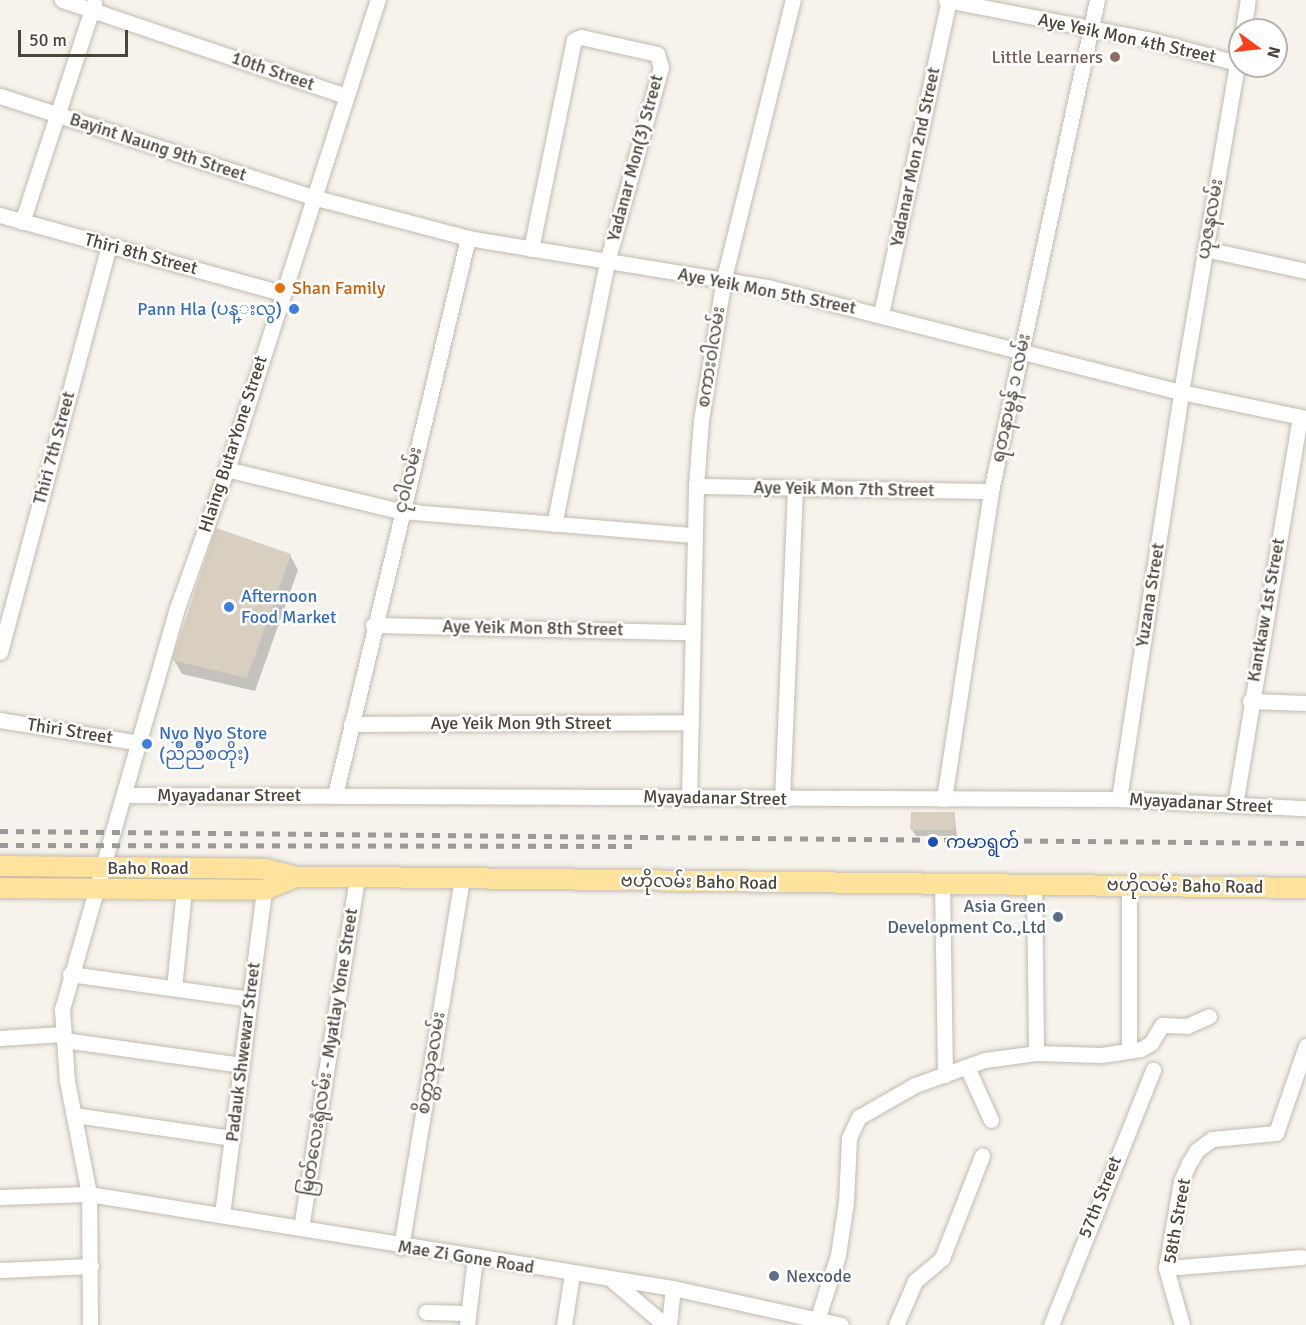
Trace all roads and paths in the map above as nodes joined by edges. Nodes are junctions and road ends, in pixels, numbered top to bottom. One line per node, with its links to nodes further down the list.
1 (62, 0): 7 (street, 10th Street)
2 (378, 0): 13 (street, Hlaing ButarYone Street)
3 (793, 0): 24 (street, စကား၀ါလမ်း)
4 (948, 0): 9 (street, Aye Yeik Mon 4th Street); 26 (street, Yadanar Mon 2nd Street)
5 (1097, 0): 9 (street, ရတနာမွန် ၁ လမ်း)
6 (1248, 0): 8 (street)
7 (93, 5): 13 (street, 10th Street); 14 (street)
8 (1245, 18)
9 (1090, 28): 10 (street, Aye Yeik Mon 4th Street); 27 (street, ရတနာမွန် ၁ လမ်း)
10 (1228, 61)
11 (1234, 78): 21 (street, ယုဇနလမ်း)
12 (0, 96): 14 (street, Bayint Naung 9th Street)
13 (346, 96): 15 (street, Hlaing ButarYone Street)
14 (56, 114): 15 (street, Bayint Naung 9th Street); 17 (street)
15 (316, 198): 18 (street, Aye Yeik Mon 5th Street); 25 (street, Hlaing ButarYone Street)
16 (0, 215): 17 (street, Thiri 8th Street)
17 (22, 222): 19 (street, Thiri 8th Street)
18 (468, 238): 20 (street, Aye Yeik Mon 5th Street); 34 (street, ငုဝါလမ်း)
19 (109, 245): 25 (street, Thiri 8th Street); 39 (street, Thiri 7th Street)
20 (531, 249): 22 (street, Aye Yeik Mon 5th Street); 22 (street, Yadanar Mon(3) Street)
21 (1205, 249): 23 (street); 28 (street, ယုဇနလမ်း)
22 (607, 262): 24 (street, Aye Yeik Mon 5th Street); 35 (street, Yadanar Mon(3) Street)
23 (1306, 271)
24 (724, 278): 26 (street, Aye Yeik Mon 5th Street); 31 (street, စကား၀ါလမ်း)
25 (282, 293): 30 (street, Hlaing ButarYone Street)
26 (881, 314): 27 (street, Aye Yeik Mon 5th Street)
27 (1021, 350): 28 (street, Aye Yeik Mon 5th Street); 33 (street, ရတနာမွန် ၁ လမ်း)
28 (1180, 392): 29 (street, Aye Yeik Mon 5th Street); 51 (street, Yuzana Street)
29 (1303, 417): 40 (street, Kantkaw 1st Street)
30 (226, 469): 34 (street); 45 (street, Hlaing ButarYone Street)
31 (696, 486): 32 (street, Aye Yeik Mon 7th Street); 36 (street, စကား၀ါလမ်း)
32 (795, 488): 33 (street, Aye Yeik Mon 7th Street); 49 (street)
33 (991, 491): 50 (street, ရတနာမွန် ၁ လမ်း)
34 (400, 511): 35 (street); 37 (street, ငုဝါလမ်း)
35 (554, 524): 36 (street)
36 (695, 535): 38 (street, စကား၀ါလမ်း)
37 (374, 624): 38 (street, Aye Yeik Mon 8th Street); 44 (street, ငုဝါလမ်း)
38 (692, 632): 43 (street, စကား၀ါလမ်း)
39 (0, 652)
40 (1250, 701): 41 (street); 52 (street, Kantkaw 1st Street)
41 (1306, 703)
42 (0, 720): 45 (street, Thiri Street)
43 (691, 722): 44 (street, Aye Yeik Mon 9th Street); 48 (street, စကား၀ါလမ်း)
44 (351, 724): 47 (street, ငုဝါလမ်း)
45 (140, 743): 46 (street, Hlaing ButarYone Street)
46 (124, 795): 47 (street, Myayadanar Street); 55 (street, Hlaing ButarYone Street)
47 (335, 795): 48 (street, Myayadanar Street)
48 (689, 798): 49 (street, Myayadanar Street)
49 (782, 799): 50 (street, Myayadanar Street)
50 (944, 800): 51 (street, Myayadanar Street)
51 (1119, 800): 52 (street, Myayadanar Street)
52 (1235, 805): 53 (street, Myayadanar Street)
53 (1306, 808)
54 (0, 866): 55 (main road, Baho Road)
55 (101, 868): 56 (main road, Baho Road); 64 (street, Hlaing ButarYone Street)
56 (296, 877): 57 (main road, ဗဟိုလမ်း Baho Road); 66 (main road, ဗဟိုလမ်း Baho Road)
57 (357, 877): 58 (main road, ဗဟိုလမ်း Baho Road); 87 (street, မြတ်လေးရုံလမ်း - Myatlay Yone Street)
58 (462, 879): 59 (main road, ဗဟိုလမ်း Baho Road); 88 (street, စိတ္တသုခလမ်း)
59 (942, 883): 60 (main road, ဗဟိုလမ်း Baho Road); 79 (street)
60 (1035, 883): 61 (main road, ဗဟိုလမ်း Baho Road); 75 (street)
61 (1129, 885): 63 (main road, ဗဟိုလမ်း Baho Road); 74 (street)
62 (0, 888): 64 (main road, ဗဟိုလမ်း Baho Road)
63 (1306, 888)
64 (94, 889): 65 (main road, ဗဟိုလမ်း Baho Road); 67 (street, Hlaing ButarYone Street)
65 (183, 890): 66 (main road, ဗဟိုလမ်း Baho Road); 68 (street)
66 (264, 890): 69 (street, Padauk Shwewar Street)
67 (70, 974): 68 (street); 71 (street, Hlaing ButarYone Street)
68 (174, 988): 69 (street)
69 (250, 999): 76 (street, Padauk Shwewar Street)
70 (1209, 1016): 74 (street)
71 (64, 1037): 72 (street); 76 (street); 80 (street, Hlaing ButarYone Street)
72 (0, 1038)
73 (1306, 1046): 92 (street, 58th Street)
74 (1129, 1051): 75 (street)
75 (1036, 1053): 77 (street)
76 (242, 1065): 82 (street, Padauk Shwewar Street)
77 (967, 1067): 79 (street); 81 (street)
78 (1153, 1070): 105 (street, 57th Street)
79 (945, 1075): 98 (street)
80 (74, 1115): 82 (street); 84 (street, Hlaing ButarYone Street)
81 (991, 1120)
82 (232, 1138): 86 (street, Padauk Shwewar Street)
83 (982, 1156): 104 (street)
84 (89, 1194): 85 (street, Mae Zi Gone Road); 86 (street, Mae Zi Gone Road); 91 (street, Hlaing ButarYone Street)
85 (0, 1197)
86 (222, 1214): 87 (street, Mae Zi Gone Road)
87 (301, 1228): 88 (street, Mae Zi Gone Road)
88 (400, 1247): 90 (street, Mae Zi Gone Road)
89 (1302, 1257): 92 (street)
90 (475, 1258): 94 (street, Mae Zi Gone Road); 99 (street)
91 (91, 1266): 93 (street); 100 (street, Hlaing ButarYone Street)
92 (1166, 1268): 106 (street, 58th Street)
93 (0, 1270)
94 (572, 1274): 95 (street, Mae Zi Gone Road); 101 (street)
95 (613, 1281): 96 (street, Mae Zi Gone Road); 102 (street)
96 (673, 1288): 98 (street, Mae Zi Gone Road); 102 (street)
97 (426, 1312): 99 (street)
98 (818, 1317): 103 (street, Mae Zi Gone Road)
99 (467, 1319)
100 (90, 1325)
101 (564, 1325)
102 (667, 1325)
103 (841, 1325)
104 (896, 1325)
105 (1051, 1325)
106 (1182, 1325)

